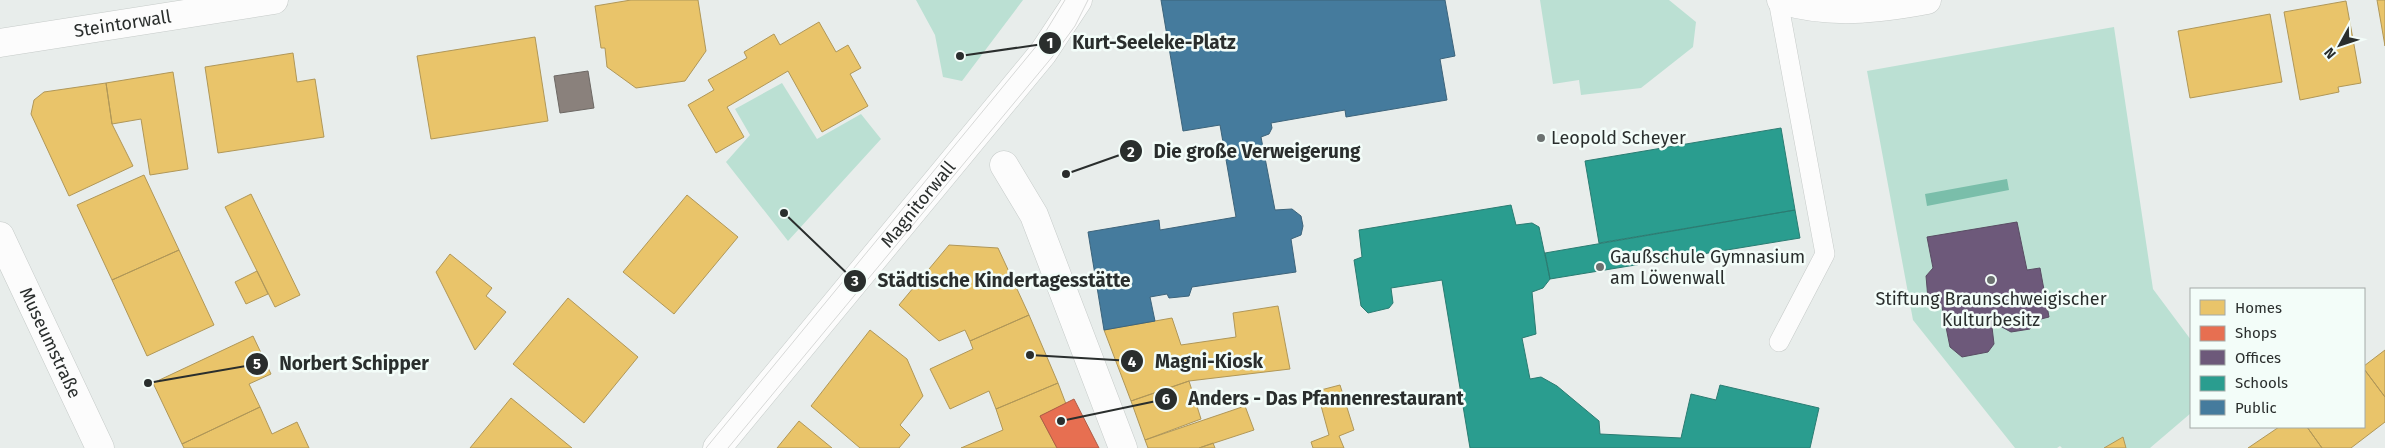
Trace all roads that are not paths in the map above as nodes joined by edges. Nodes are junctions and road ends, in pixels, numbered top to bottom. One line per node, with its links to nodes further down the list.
1 (274, 0): 5 (street, Steintorwall)
2 (1780, 0): 3 (street); 8 (lane)
3 (1927, 0)
4 (1078, 1): 10 (street, Magnitorwall)
5 (0, 43)
6 (1004, 165): 11 (street)
7 (0, 236): 9 (street, Museumstraße)
8 (1779, 342)
9 (100, 448)
10 (717, 448)
11 (1123, 448)

